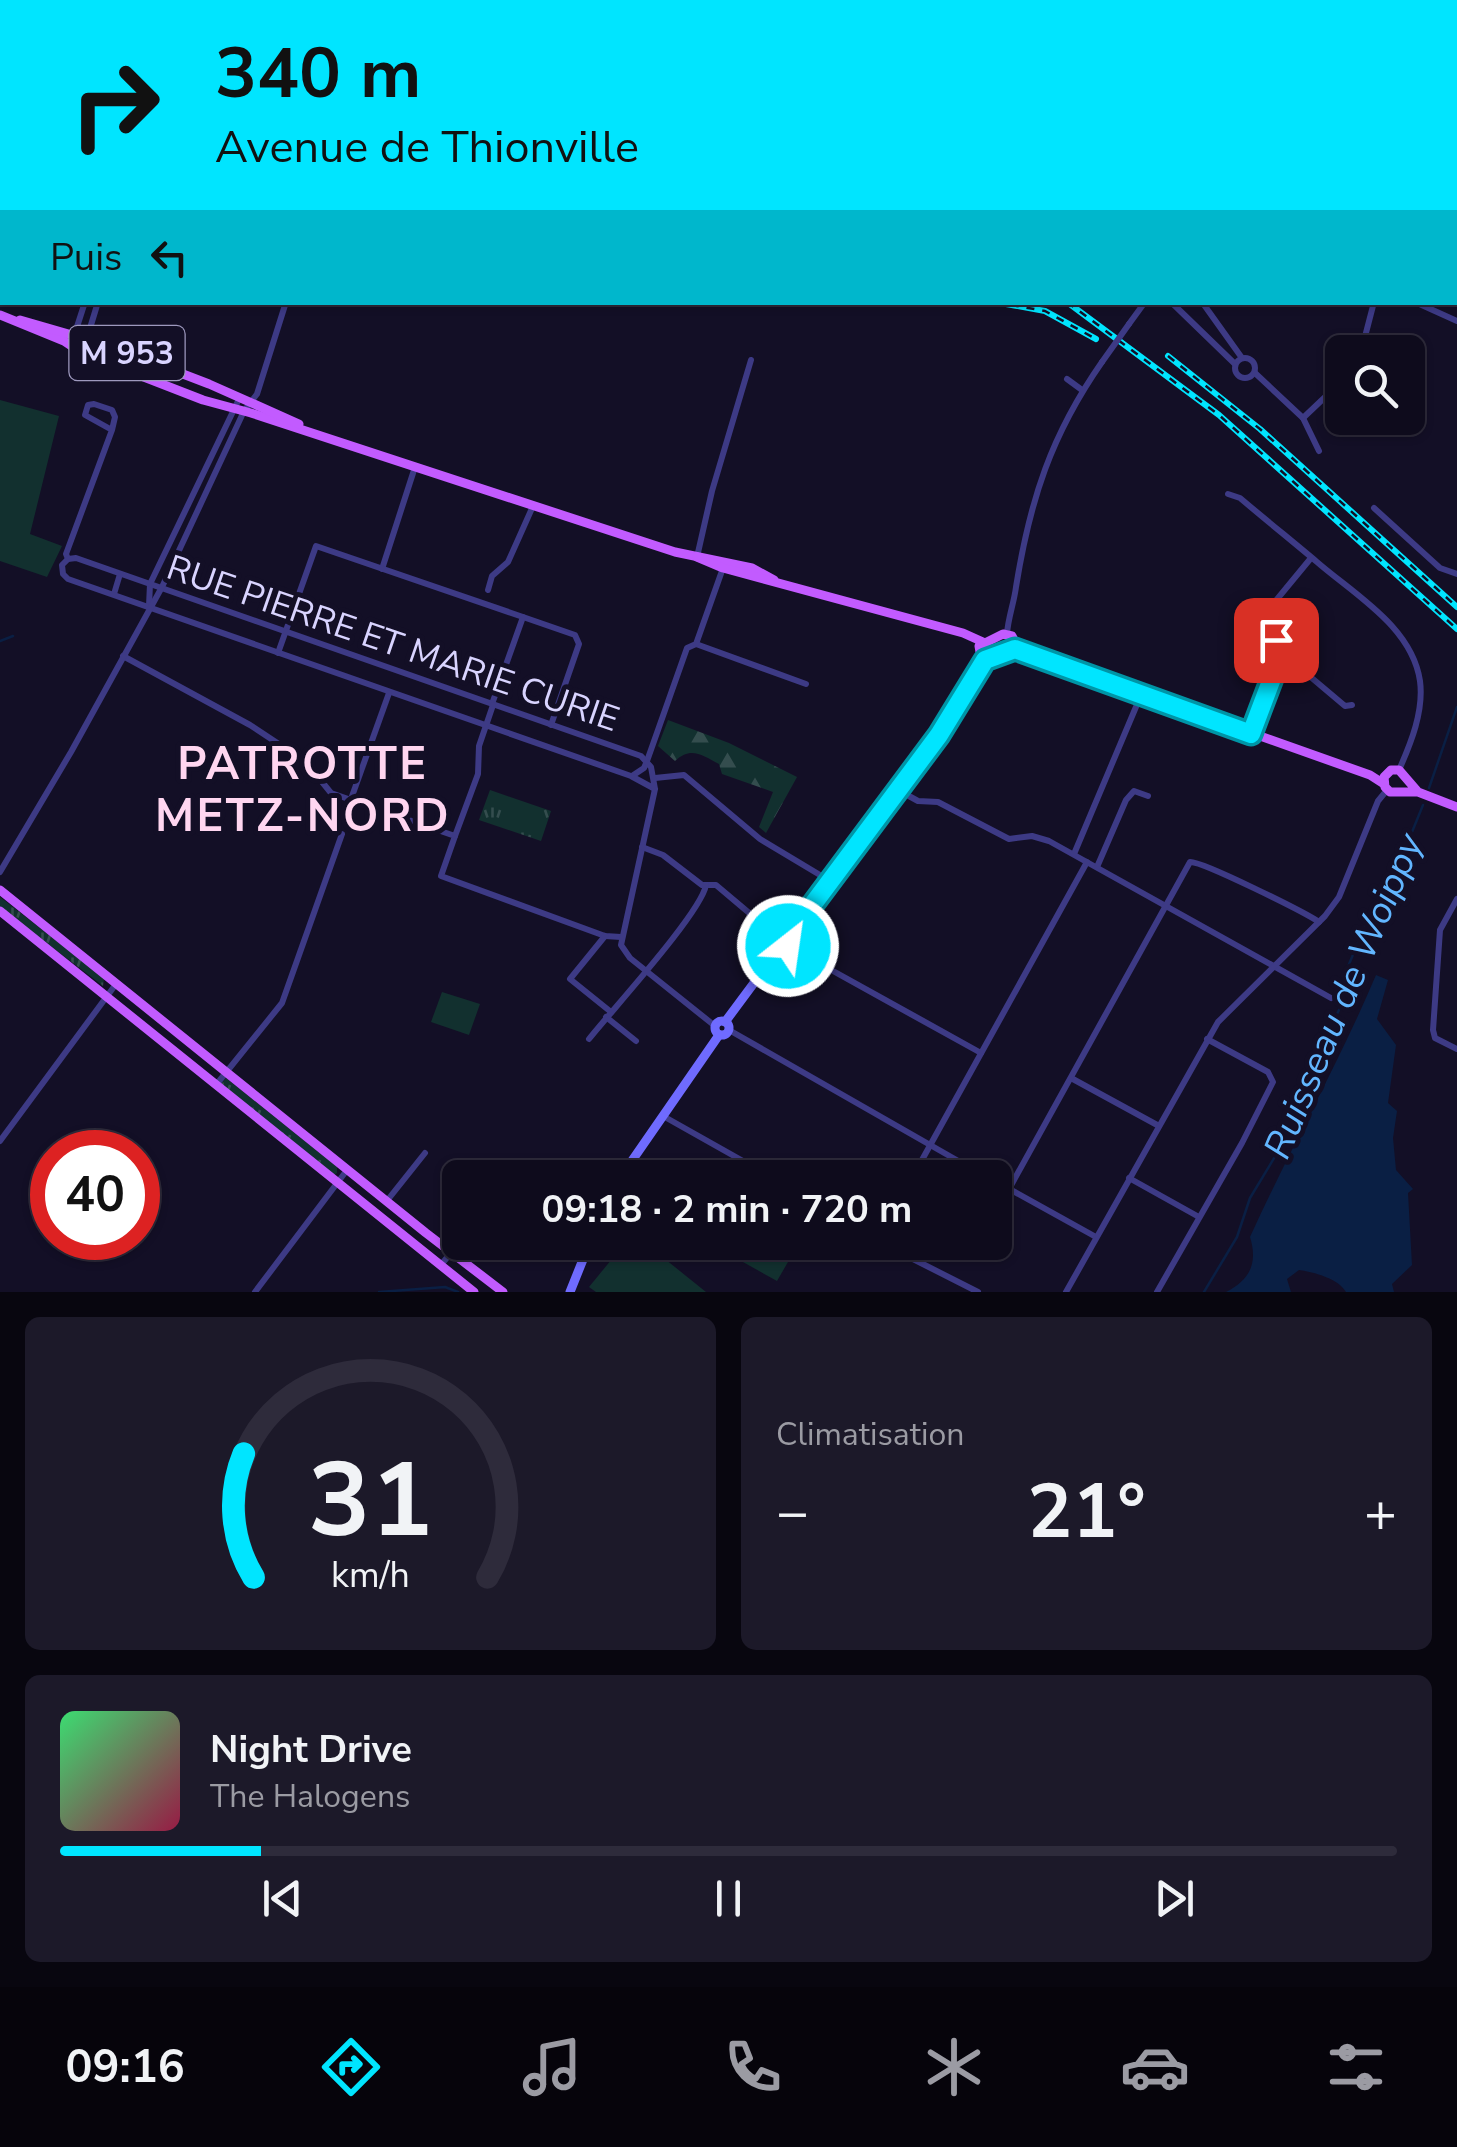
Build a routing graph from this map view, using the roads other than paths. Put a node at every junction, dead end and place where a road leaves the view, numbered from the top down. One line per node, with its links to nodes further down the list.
1 (84, 305): 13 (street)
2 (97, 305): 12 (street)
3 (285, 305): 21 (street)
4 (1143, 305): 19 (street, bridge)
5 (1174, 305): 16 (street)
6 (1204, 305): 16 (street)
7 (1373, 305): 11 (street)
8 (1421, 305): 10 (street)
9 (0, 315): 13 (main road, M 953)
10 (1457, 321)
11 (1364, 335)
12 (88, 338): 13 (main road, M 953); 14 (main road); 21 (main road, M 953)
13 (72, 340): 14 (main road, M 953)
14 (82, 353): 21 (main road, M 953)
15 (751, 360): 29 (street)
16 (1239, 361): 17 (street); 17 (street)
17 (1255, 373): 22 (street)
18 (1068, 380): 19 (street)
19 (1082, 390): 43 (street)
20 (1325, 397): 22 (street)
21 (239, 407): 25 (main road, M 953); 36 (street); 37 (street)
22 (1303, 418): 24 (street)
23 (112, 430): 23 (street); 31 (street)
24 (1320, 451)
25 (415, 466): 27 (main road, M 953); 33 (street)
26 (1228, 494): 30 (street)
27 (533, 506): 29 (main road, M 953); 38 (street)
28 (1374, 508): 35 (street)
29 (696, 557): 32 (main road, M 953)
30 (1311, 558): 47 (street); 60 (street)
31 (68, 559): 34 (street, RUE PIERRE ET MARIE CURIE); 39 (street, RUE PIERRE ET MARIE CURIE)
32 (724, 565): 44 (main road, M 953); 45 (street)
33 (382, 569): 41 (street); 42 (street)
34 (120, 574): 36 (street, RUE PIERRE ET MARIE CURIE); 39 (street, RUE PIERRE ET MARIE CURIE)
35 (1457, 574)
36 (150, 584): 37 (street, RUE PIERRE ET MARIE CURIE); 40 (street)
37 (162, 587): 40 (street); 42 (street, RUE PIERRE ET MARIE CURIE)
38 (488, 590)
39 (114, 594): 40 (street, RUE PIERRE ET MARIE CURIE)
40 (150, 607): 48 (street, RUE PIERRE ET MARIE CURIE); 49 (street)
41 (522, 617): 54 (street); 56 (street)
42 (286, 631): 48 (street); 54 (street, RUE PIERRE ET MARIE CURIE)
43 (1007, 634): 44 (main road); 46 (main road)
44 (983, 642): 50 (main road)
45 (696, 644): 51 (street); 59 (street)
46 (1015, 649): 50 (main road); 53 (main road)
47 (1282, 652): 55 (street); 58 (street)
48 (278, 653): 52 (street, RUE PIERRE ET MARIE CURIE)
49 (123, 656): 68 (street); 76 (street)
50 (985, 660): 66 (street)
51 (806, 684)
52 (389, 693): 57 (street, RUE PIERRE ET MARIE CURIE); 68 (street)
53 (1141, 695): 58 (main road); 73 (street)
54 (492, 705): 56 (street, RUE PIERRE ET MARIE CURIE); 57 (street)
55 (1352, 705)
56 (551, 724): 59 (street, RUE PIERRE ET MARIE CURIE)
57 (485, 726): 61 (street, RUE PIERRE ET MARIE CURIE); 71 (street)
58 (1251, 734): 63 (main road)
59 (647, 761): 61 (street, RUE PIERRE ET MARIE CURIE); 62 (street, RUE PIERRE ET MARIE CURIE)
60 (1399, 770): 63 (main road); 64 (main road)
61 (631, 776): 65 (street, RUE PIERRE ET MARIE CURIE)
62 (655, 778): 65 (street); 77 (street)
63 (1386, 782): 64 (main road); 83 (street)
64 (1404, 785): 69 (main road)
65 (655, 788): 72 (street)
66 (898, 790): 73 (street); 77 (street)
67 (1148, 796): 75 (street)
68 (351, 799): 71 (street)
69 (1457, 807)
70 (342, 834): 99 (street)
71 (455, 836): 84 (street)
72 (642, 848): 78 (street); 85 (street)
73 (1074, 854): 74 (street)
74 (1088, 862): 75 (street); 98 (street)
75 (1097, 867): 81 (street)
76 (0, 872)
77 (830, 881): 86 (street)
78 (706, 885): 86 (street); 88 (street)
79 (0, 890): 89 (main road)
80 (1457, 898): 97 (street)
81 (1167, 907): 83 (street); 87 (street); 100 (street)
82 (0, 912): 90 (main road)
83 (1318, 922): 87 (street)
84 (604, 936): 85 (street); 92 (street)
85 (621, 936): 88 (street)
86 (781, 941): 93 (street); 98 (street)
87 (1274, 966): 91 (street); 94 (street)
88 (645, 970): 92 (street); 93 (street)
89 (116, 984): 90 (street); 99 (main road)
90 (106, 997): 101 (main road); 104 (street)
91 (1332, 998)
92 (608, 1015): 95 (street); 96 (street)
93 (722, 1028): 102 (street); 105 (street)
94 (1207, 1038): 103 (street); 117 (street)
95 (589, 1039)
96 (636, 1041)
97 (1457, 1049)
98 (981, 1053): 105 (street)
99 (225, 1072): 101 (street); 111 (main road)
100 (1071, 1078): 103 (street); 114 (street)
101 (216, 1086): 113 (main road)
102 (663, 1116): 107 (street); 108 (street)
103 (1158, 1126): 112 (street)
104 (0, 1141)
105 (930, 1145): 109 (street); 110 (street)
106 (426, 1153): 116 (street)
107 (632, 1160)
108 (742, 1160)
109 (922, 1160)
110 (956, 1160)
111 (347, 1170): 113 (street); 116 (main road)
112 (1129, 1178): 117 (street); 118 (street)
113 (337, 1183): 124 (main road); 126 (street)
114 (1012, 1184)
115 (1012, 1191): 118 (street)
116 (386, 1202): 119 (main road)
117 (1199, 1217): 131 (street)
118 (1096, 1237): 130 (street)
119 (442, 1247)
120 (446, 1260): 124 (street)
121 (459, 1260): 128 (main road)
122 (583, 1260): 129 (street)
123 (915, 1260): 125 (street)
124 (440, 1266): 127 (main road)
125 (976, 1291)
126 (255, 1292)
127 (474, 1292)
128 (503, 1292)
129 (570, 1292)
130 (1066, 1292)
131 (1157, 1292)

